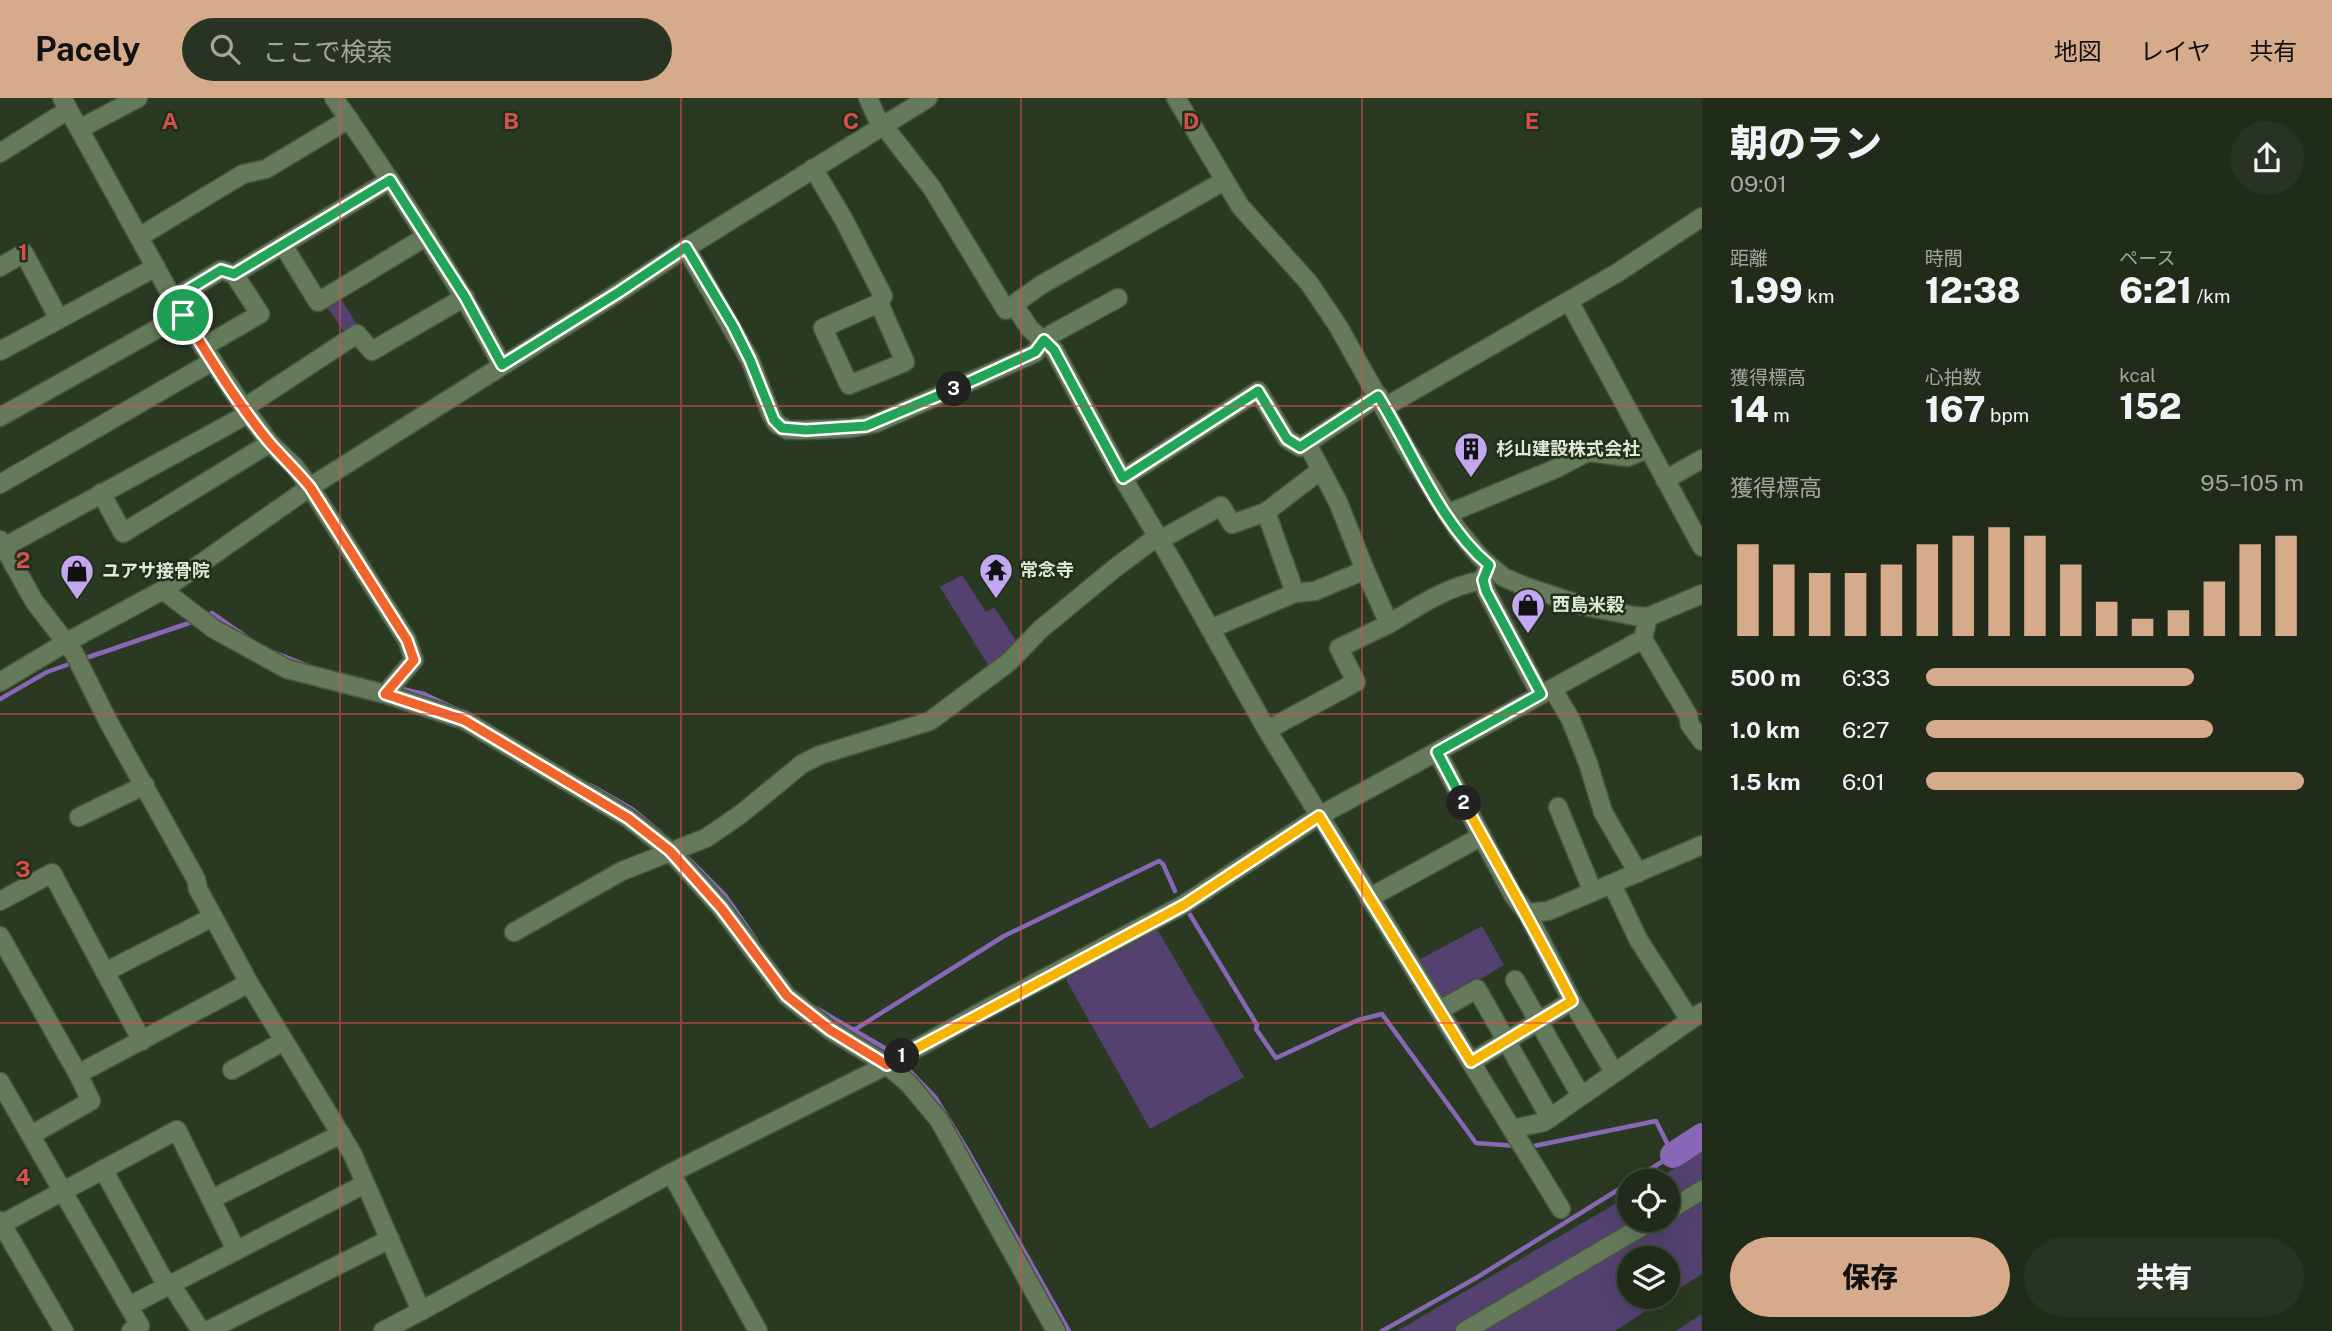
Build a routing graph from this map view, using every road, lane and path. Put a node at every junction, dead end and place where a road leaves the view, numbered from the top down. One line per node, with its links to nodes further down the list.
1 (138, 98): 9 (street)
2 (334, 98): 7 (street)
3 (868, 98): 8 (street)
4 (928, 98): 8 (street)
5 (1176, 98): 13 (street)
6 (65, 104): 9 (street); 10 (street)
7 (349, 119): 12 (street); 16 (street)
8 (884, 124): 11 (street); 27 (street)
9 (79, 129): 16 (street)
10 (0, 153)
11 (813, 168): 18 (street); 26 (street)
12 (390, 180): 15 (street); 17 (street)
13 (1224, 181): 27 (street); 34 (street)
14 (1702, 217): 25 (street)
15 (427, 236): 17 (street); 22 (street)
16 (139, 237): 20 (street)
17 (283, 245): 21 (street)
18 (686, 247): 30 (street); 33 (street)
19 (0, 267): 29 (street)
20 (156, 267): 23 (street); 29 (street)
21 (234, 274): 23 (street); 32 (street)
22 (465, 297): 33 (street); 35 (street)
23 (173, 299): 28 (street)
24 (1118, 299): 30 (street)
25 (1569, 301): 34 (street); 39 (street)
26 (879, 303): 26 (street)
27 (1014, 305): 30 (street)
28 (183, 315): 32 (street); 36 (street)
29 (60, 319): 31 (street)
30 (1044, 340): 42 (street)
31 (0, 351)
32 (208, 354): 35 (street); 44 (street)
33 (502, 365): 45 (street)
34 (1382, 401): 38 (street); 48 (street)
35 (246, 411): 37 (street); 46 (street)
36 (0, 417)
37 (270, 443): 45 (street); 46 (street)
38 (1307, 443): 41 (street); 42 (street)
39 (1647, 449): 43 (street); 48 (street)
40 (1702, 459): 43 (street)
41 (1321, 470): 47 (street); 52 (street)
42 (1123, 478): 49 (street)
43 (1665, 480): 51 (street)
44 (0, 484)
45 (310, 487): 54 (street); 64 (street)
46 (101, 493): 50 (street)
47 (1266, 512): 49 (street); 55 (street)
48 (1447, 513): 53 (street)
49 (1159, 538): 59 (street); 74 (street)
50 (2, 543): 61 (street)
51 (1702, 547)
52 (1365, 570): 55 (street); 58 (street)
53 (1486, 572): 57 (street); 58 (street); 63 (street)
54 (163, 590): 61 (street); 64 (street)
55 (1295, 593): 59 (street)
56 (1702, 594): 57 (street)
57 (1648, 617): 60 (street)
58 (1389, 624): 65 (street)
59 (1210, 629): 65 (street)
60 (1643, 639): 63 (street); 66 (street)
61 (65, 643): 62 (street); 68 (street)
62 (0, 682)
63 (1547, 692): 67 (street); 75 (street)
64 (385, 694): 74 (street)
65 (1266, 730): 70 (street)
66 (1702, 741)
67 (1437, 752): 70 (street); 72 (street)
68 (145, 785): 71 (street); 81 (street)
69 (1558, 807): 77 (street)
70 (1319, 816): 78 (street); 95 (street)
71 (79, 817)
72 (1482, 836): 78 (street); 80 (street)
73 (1702, 845): 75 (street)
74 (670, 851): 82 (street); 95 (street)
75 (1638, 873): 76 (street)
76 (1612, 884): 77 (street); 89 (street)
77 (1592, 892): 80 (street)
78 (1369, 898): 88 (street)
79 (0, 901): 84 (street)
80 (1527, 913): 87 (street)
81 (213, 917): 84 (street); 86 (street)
82 (514, 932)
83 (0, 936): 98 (street)
84 (105, 972): 91 (street)
85 (1515, 980): 90 (street)
86 (249, 983): 91 (street); 92 (street)
87 (1572, 1001): 90 (street); 97 (street)
88 (1440, 1010): 93 (street); 94 (street)
89 (1696, 1016): 97 (street)
90 (1539, 1021): 93 (street); 100 (street)
91 (142, 1041): 98 (street)
92 (284, 1041): 96 (street); 103 (street)
93 (1506, 1041): 94 (street); 101 (street)
94 (1471, 1062): 102 (street)
95 (887, 1065): 106 (street); 126 (street)
96 (232, 1070)
97 (1614, 1072): 100 (street)
98 (78, 1074): 104 (street)
99 (0, 1082): 104 (street)
100 (1581, 1096): 101 (street)
101 (1550, 1118): 102 (street)
102 (1512, 1129): 112 (street)
103 (341, 1134): 107 (street); 110 (street)
104 (31, 1135): 108 (street)
105 (103, 1169): 108 (street); 110 (street); 117 (street)
106 (670, 1173): 119 (street); 125 (street)
107 (365, 1184): 115 (street); 116 (street)
108 (61, 1190): 113 (street); 118 (street)
109 (1702, 1190): 111 (street)
110 (212, 1199): 116 (street)
111 (1680, 1204)
112 (1560, 1209)
113 (1, 1223): 120 (street)
114 (1633, 1232): 127 (street)
115 (390, 1240): 119 (street); 123 (street)
116 (236, 1250): 117 (street)
117 (169, 1284): 118 (street); 122 (street)
118 (129, 1306): 121 (street)
119 (421, 1311): 124 (street)
120 (64, 1331)
121 (131, 1331)
122 (201, 1331)
123 (207, 1331)
124 (383, 1331)
125 (758, 1331)
126 (1056, 1331)
127 (1465, 1331)

